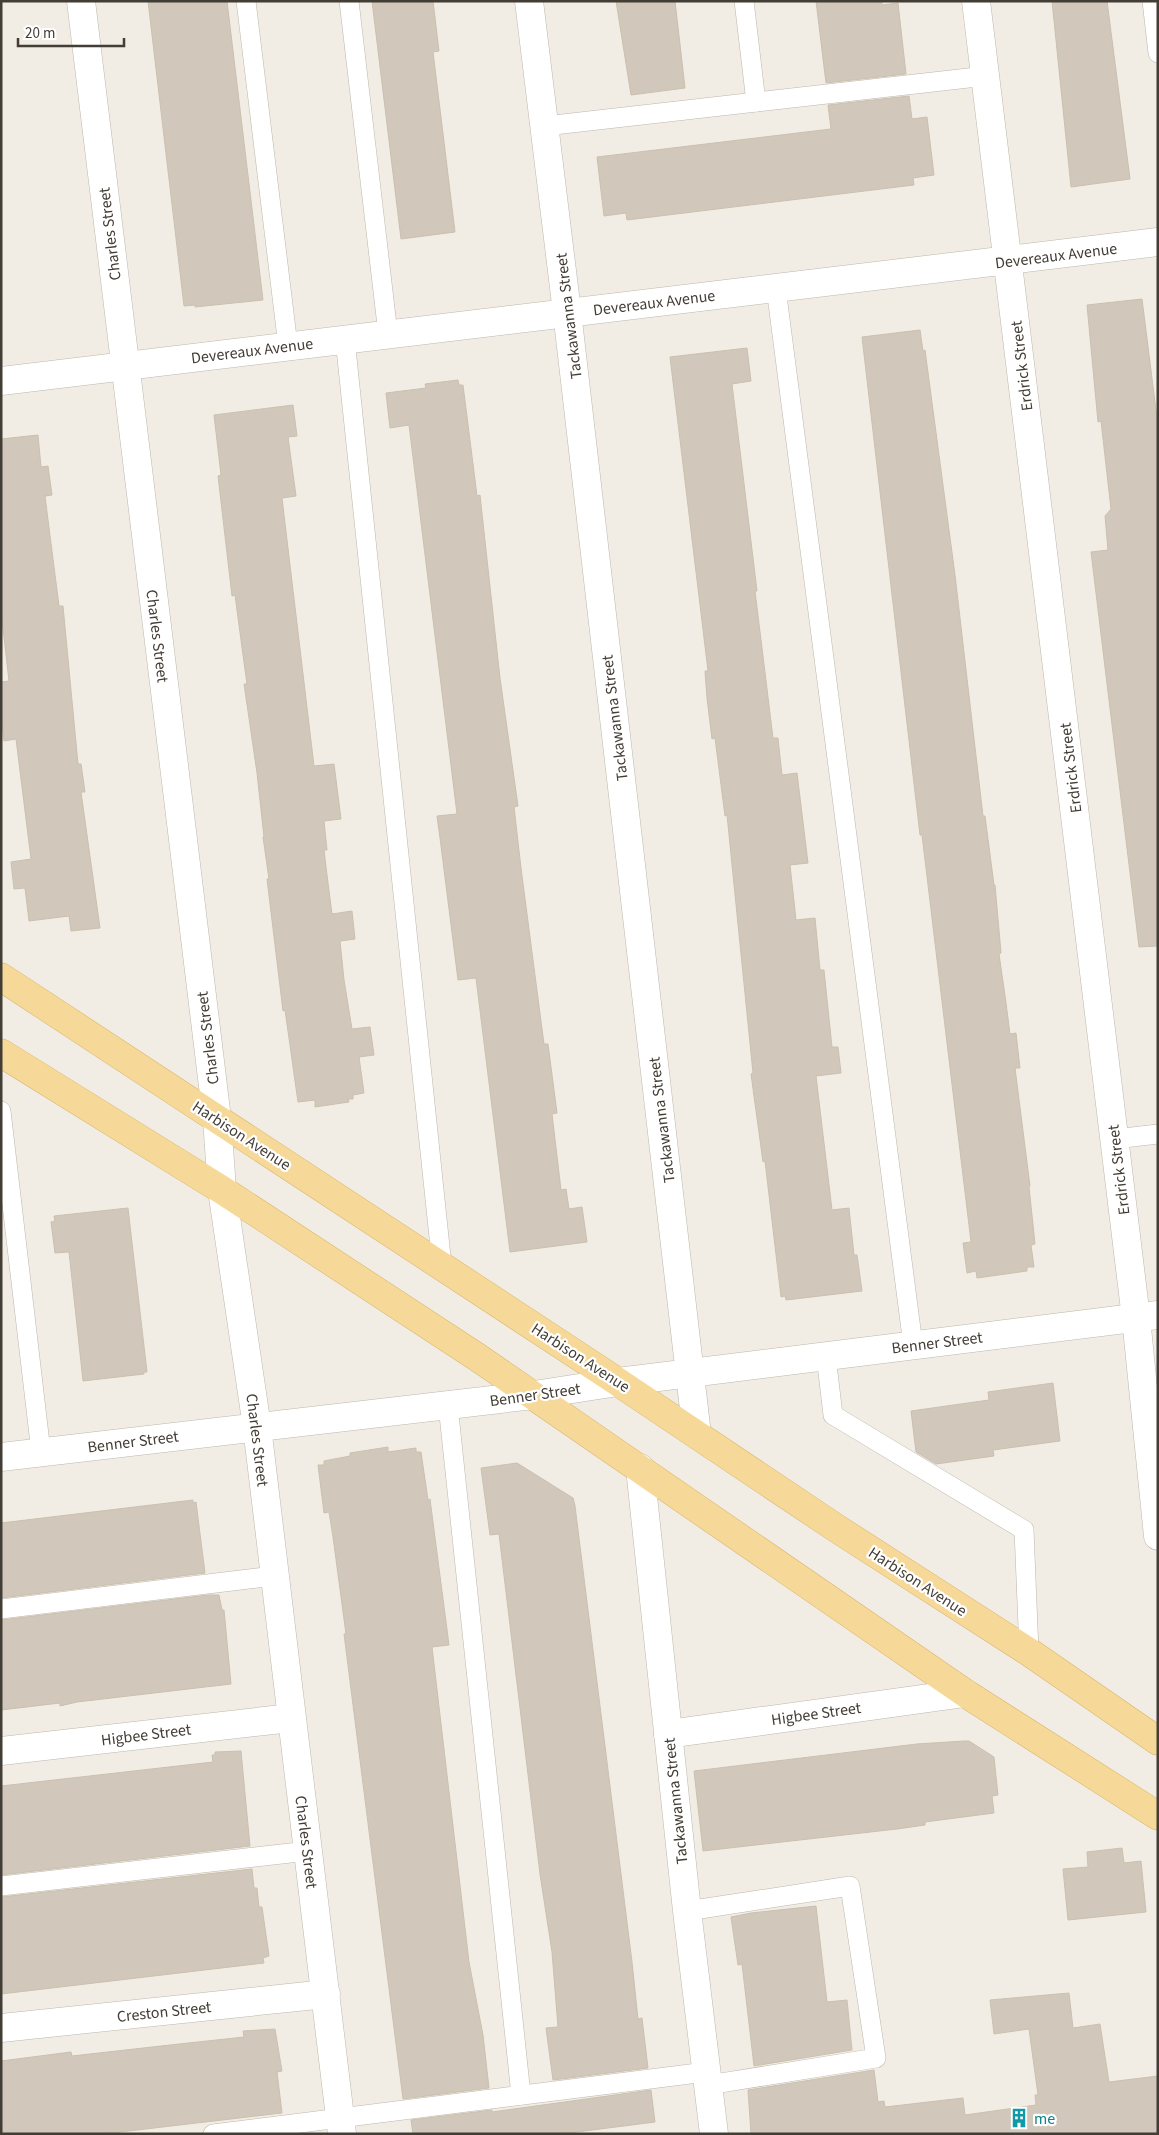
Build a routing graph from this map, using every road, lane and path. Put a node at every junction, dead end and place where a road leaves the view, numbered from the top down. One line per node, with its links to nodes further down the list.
1 (81, 1): 19 (street, Charles Street)
2 (246, 1): 18 (lane)
3 (349, 1): 16 (lane)
4 (529, 1): 11 (street, Tackawanna Street)
5 (744, 1): 10 (lane)
6 (976, 1): 9 (street, Erdrick Street)
7 (1152, 1): 8 (lane)
8 (1158, 53)
9 (986, 76): 10 (lane); 13 (street, Erdrick Street)
10 (756, 102): 11 (lane)
11 (545, 126): 15 (street, Tackawanna Street)
12 (1158, 242): 13 (street, Devereaux Avenue)
13 (1008, 260): 14 (street, Devereaux Avenue); 26 (street, Erdrick Street)
14 (776, 288): 15 (street, Devereaux Avenue); 30 (lane)
15 (567, 312): 16 (street, Devereaux Avenue); 32 (street, Tackawanna Street)
16 (388, 334): 17 (street, Devereaux Avenue)
17 (345, 339): 18 (street, Devereaux Avenue); 28 (lane)
18 (288, 346): 19 (street, Devereaux Avenue)
19 (124, 365): 20 (street, Devereaux Avenue); 24 (street, Charles Street)
20 (1, 381)
21 (1, 977): 24 (main road, Harbison Avenue)
22 (1, 1053): 27 (main road)
23 (1, 1111): 38 (lane)
24 (217, 1118): 27 (street, Charles Street); 28 (main road, Harbison Avenue)
25 (1158, 1134): 26 (lane)
26 (1115, 1139): 29 (street, Erdrick Street)
27 (222, 1190): 34 (main road); 36 (street, Charles Street)
28 (442, 1266): 33 (main road, Harbison Avenue)
29 (1147, 1316): 30 (street, Benner Street); 41 (street, Erdrick Street)
30 (913, 1345): 31 (street, Benner Street)
31 (826, 1356): 32 (street, Benner Street); 44 (lane)
32 (690, 1373): 33 (street, Benner Street); 37 (street, Tackawanna Street)
33 (618, 1382): 34 (street, Benner Street); 37 (main road, Harbison Avenue)
34 (534, 1395): 35 (street, Benner Street); 40 (main road)
35 (448, 1405): 36 (street, Benner Street); 57 (lane)
36 (257, 1427): 38 (street, Benner Street); 42 (street, Charles Street)
37 (697, 1435): 44 (main road, Harbison Avenue)
38 (41, 1452): 39 (street, Benner Street)
39 (1, 1457)
40 (640, 1468): 45 (main road); 47 (street, Tackawanna Street)
41 (1158, 1536)
42 (274, 1576): 43 (lane); 46 (street, Charles Street)
43 (1, 1609)
44 (1029, 1652): 48 (main road, Harbison Avenue)
45 (965, 1693): 47 (street, Higbee Street); 50 (main road)
46 (291, 1718): 49 (street, Higbee Street); 51 (street, Charles Street)
47 (668, 1734): 53 (street, Tackawanna Street)
48 (1158, 1741)
49 (1, 1752)
50 (1158, 1816)
51 (308, 1850): 52 (lane); 54 (street, Charles Street)
52 (1, 1886)
53 (687, 1911): 56 (street, Tackawanna Street); 56 (lane)
54 (326, 1994): 55 (street, Creston Street); 58 (street, Charles Street)
55 (1, 2028)
56 (707, 2078): 57 (lane); 60 (street, Tackawanna Street)
57 (521, 2095): 58 (lane)
58 (341, 2126): 59 (lane)
59 (214, 2134)
60 (714, 2134)

